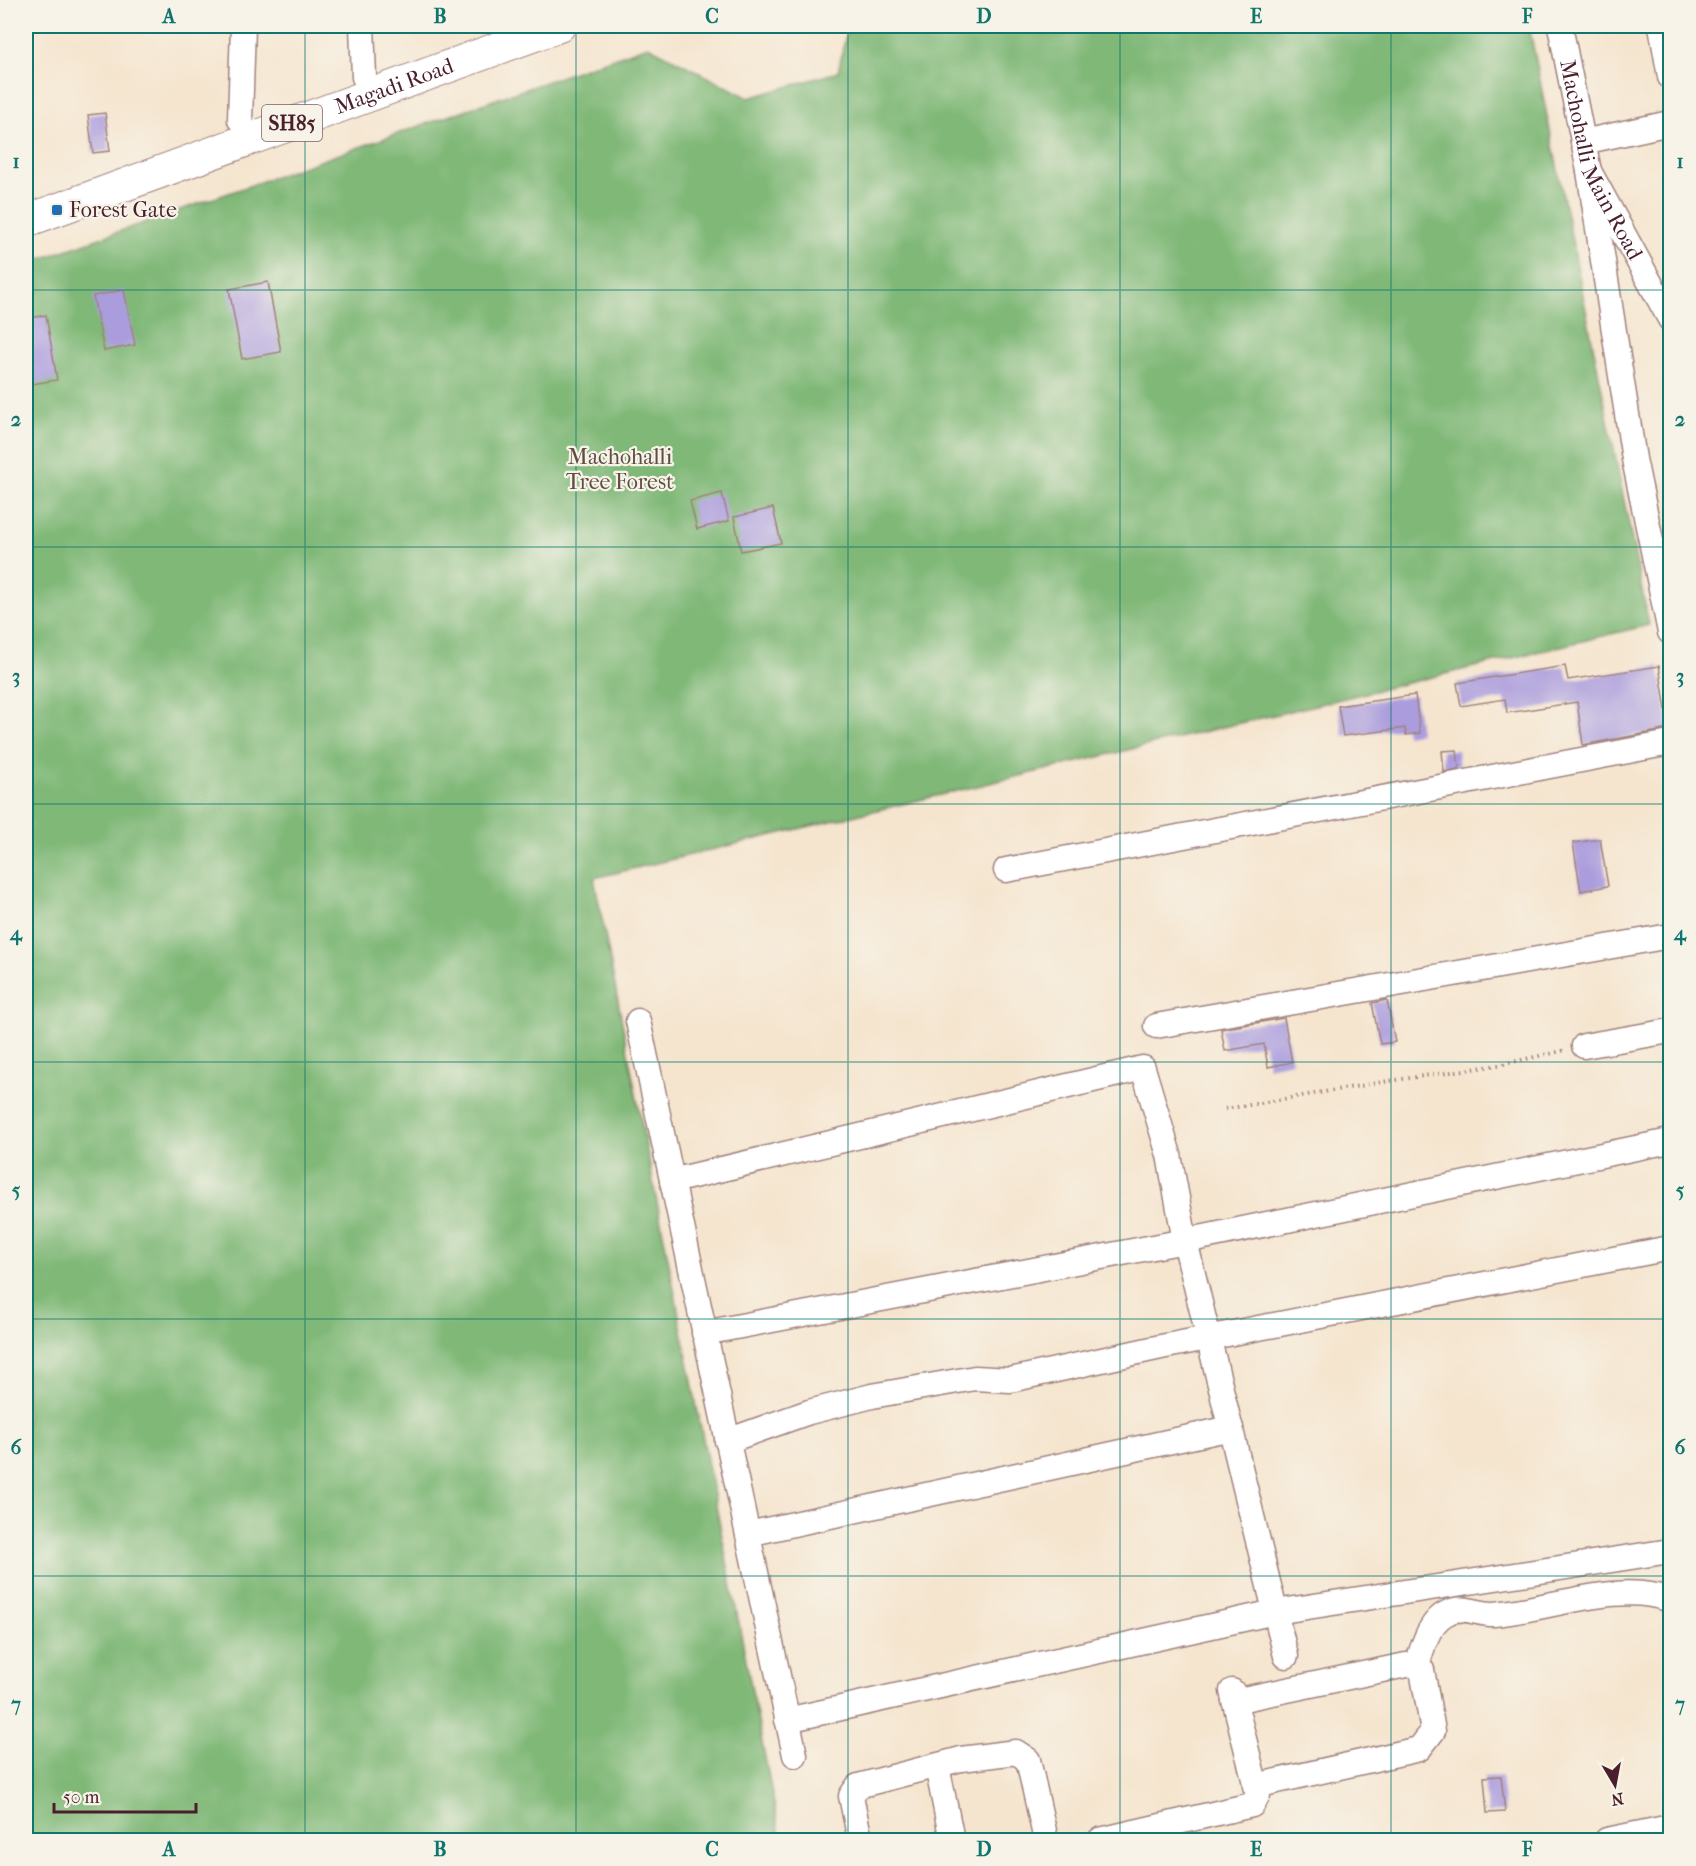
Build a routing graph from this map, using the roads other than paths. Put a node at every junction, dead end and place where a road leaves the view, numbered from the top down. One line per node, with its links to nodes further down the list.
1 (243, 26): 9 (street)
2 (362, 26): 8 (street)
3 (501, 26): 8 (main road, Magadi Road / SH85)
4 (559, 26): 14 (main road, Magadi Road / SH85)
5 (1560, 26): 11 (street, Machohalli Main Road)
6 (1661, 26): 7 (street)
7 (1671, 76)
8 (364, 77): 9 (main road, Magadi Road / SH85)
9 (240, 120): 13 (main road, Magadi Road / SH85)
10 (1671, 123): 11 (street)
11 (1583, 142): 12 (street, Machohalli Main Road)
12 (1589, 171): 15 (street, Machohalli Main Road); 16 (street)
13 (26, 199)
14 (26, 220)
15 (1671, 319)
16 (1671, 632)
17 (1671, 743): 18 (street)
18 (1006, 870)
19 (1671, 936): 21 (street)
20 (638, 1021): 25 (street)
21 (1156, 1026)
22 (1671, 1031): 23 (street)
23 (1584, 1046)
24 (1671, 1141): 26 (street)
25 (672, 1181): 26 (street); 28 (street)
26 (1185, 1240): 28 (street); 29 (street)
27 (1671, 1248): 29 (street)
28 (704, 1333): 31 (street)
29 (1209, 1338): 30 (street); 31 (street)
30 (1231, 1428): 32 (street); 35 (street)
31 (727, 1441): 32 (street)
32 (747, 1534): 38 (street)
33 (1671, 1551): 35 (street)
34 (1671, 1600): 37 (street)
35 (1275, 1612): 36 (street); 38 (street)
36 (1286, 1656)
37 (1417, 1665): 41 (street); 41 (street)
38 (787, 1720): 39 (street)
39 (795, 1755)
40 (937, 1766): 44 (street); 45 (street); 46 (street)
41 (1255, 1786): 47 (street)
42 (1671, 1827): 43 (street)
43 (1645, 1837): 48 (street)
44 (860, 1840)
45 (952, 1840)
46 (1046, 1840)
47 (1100, 1840)
48 (1607, 1840)

